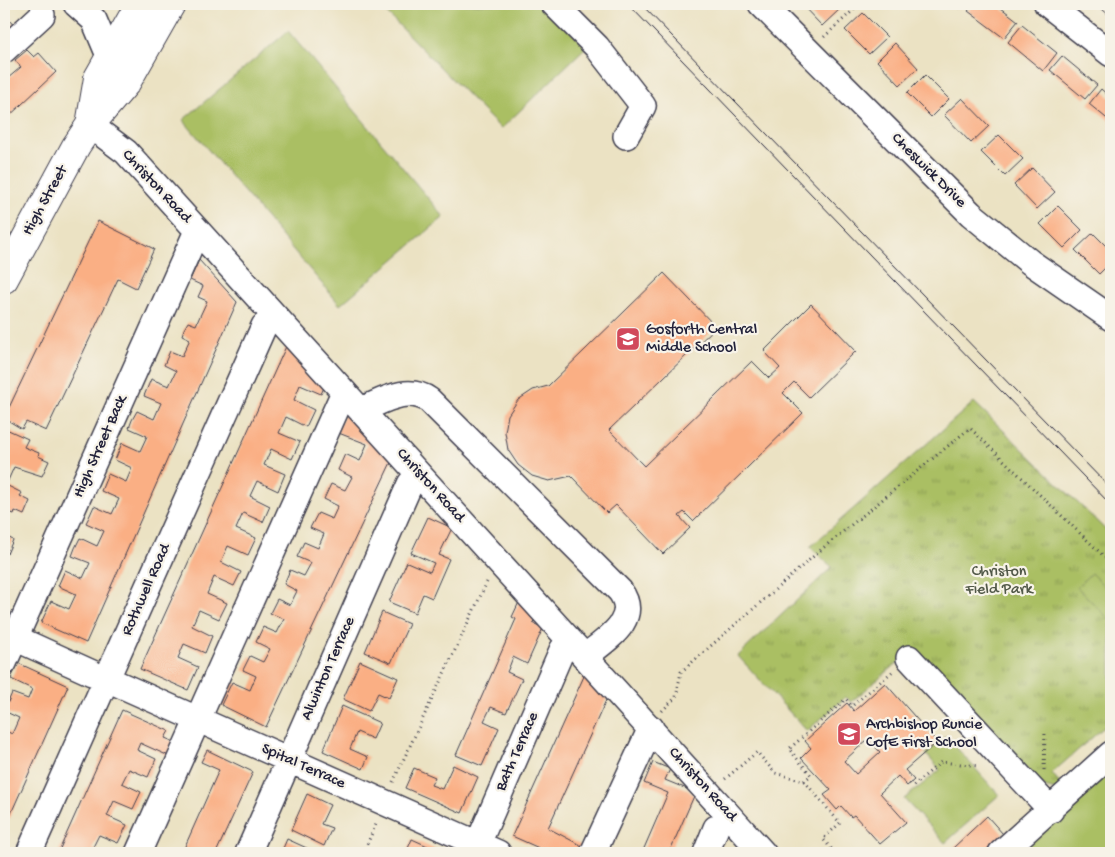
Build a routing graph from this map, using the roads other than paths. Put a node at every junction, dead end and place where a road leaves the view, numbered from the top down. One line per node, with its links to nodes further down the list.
1 (76, 4): 10 (street)
2 (140, 4): 10 (main road, High Street)
3 (171, 4): 11 (main road, High Street)
4 (554, 4): 12 (street)
5 (761, 4): 15 (street, Cheswick Drive)
6 (1047, 4): 9 (street)
7 (42, 15): 8 (street)
8 (4, 50)
9 (1111, 54)
10 (110, 58): 11 (main road, High Street)
11 (90, 125): 13 (street, Christon Road); 14 (main road, High Street)
12 (626, 136)
13 (197, 231): 17 (street, Christon Road); 20 (street, High Street Back)
14 (5, 274)
15 (1111, 318)
16 (264, 326): 24 (street, Rothwell Road)
17 (344, 392): 18 (street, Christon Road); 25 (street)
18 (361, 410): 21 (street, Christon Road); 21 (street)
19 (410, 484): 28 (street, Alwinton Terrace)
20 (9, 635): 23 (street, High Street Back); 24 (street, Spital Terrace)
21 (574, 653): 26 (street, Christon Road); 31 (street, Bath Terrace)
22 (909, 658): 29 (street)
23 (4, 663)
24 (100, 676): 25 (street, Spital Terrace); 32 (street, Rothwell Road)
25 (198, 720): 28 (street, Spital Terrace); 33 (street)
26 (654, 722): 35 (street); 37 (street, Christon Road)
27 (1111, 754): 29 (street)
28 (289, 761): 31 (street, Spital Terrace); 34 (street, Alwinton Terrace)
29 (1051, 810): 38 (street)
30 (716, 828): 36 (street)
31 (483, 850)
32 (29, 853)
33 (138, 853)
34 (248, 853)
35 (593, 853)
36 (706, 853)
37 (763, 853)
38 (1001, 853)

